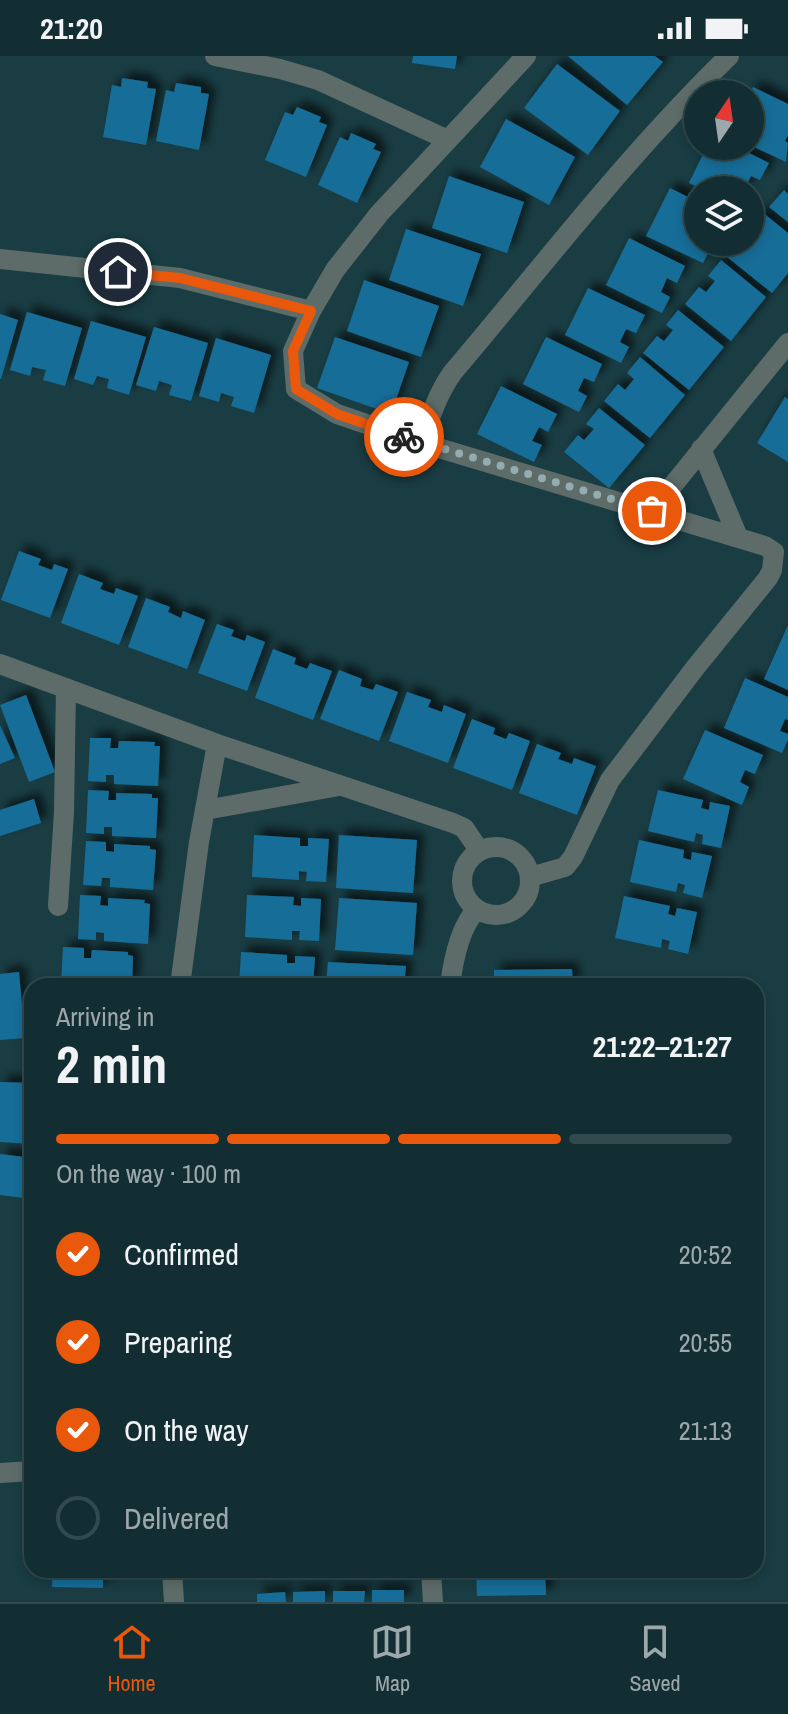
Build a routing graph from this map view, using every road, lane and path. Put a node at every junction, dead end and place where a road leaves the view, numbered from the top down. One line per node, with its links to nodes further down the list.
1 (215, 56): 4 (street)
2 (526, 56): 4 (street)
3 (729, 56): 8 (street)
4 (448, 140): 6 (street)
5 (0, 259): 6 (street)
6 (311, 311): 8 (street)
7 (788, 343): 9 (street)
8 (422, 443): 10 (street)
9 (701, 449): 10 (street); 11 (street)
10 (652, 511): 11 (street)
11 (738, 537): 18 (street)
12 (0, 664): 13 (street)
13 (66, 688): 14 (street); 19 (street)
14 (217, 744): 15 (street); 16 (street)
15 (341, 785): 16 (street); 17 (street)
16 (205, 810): 21 (street)
17 (479, 850): 18 (street); 20 (street)
18 (530, 877): 20 (street)
19 (58, 906)
20 (476, 910): 22 (street)
21 (181, 978)
22 (451, 978)
23 (24, 1472): 24 (street)
24 (0, 1473)
25 (172, 1578): 27 (street)
26 (432, 1578): 28 (street)
27 (174, 1602)
28 (433, 1602)

